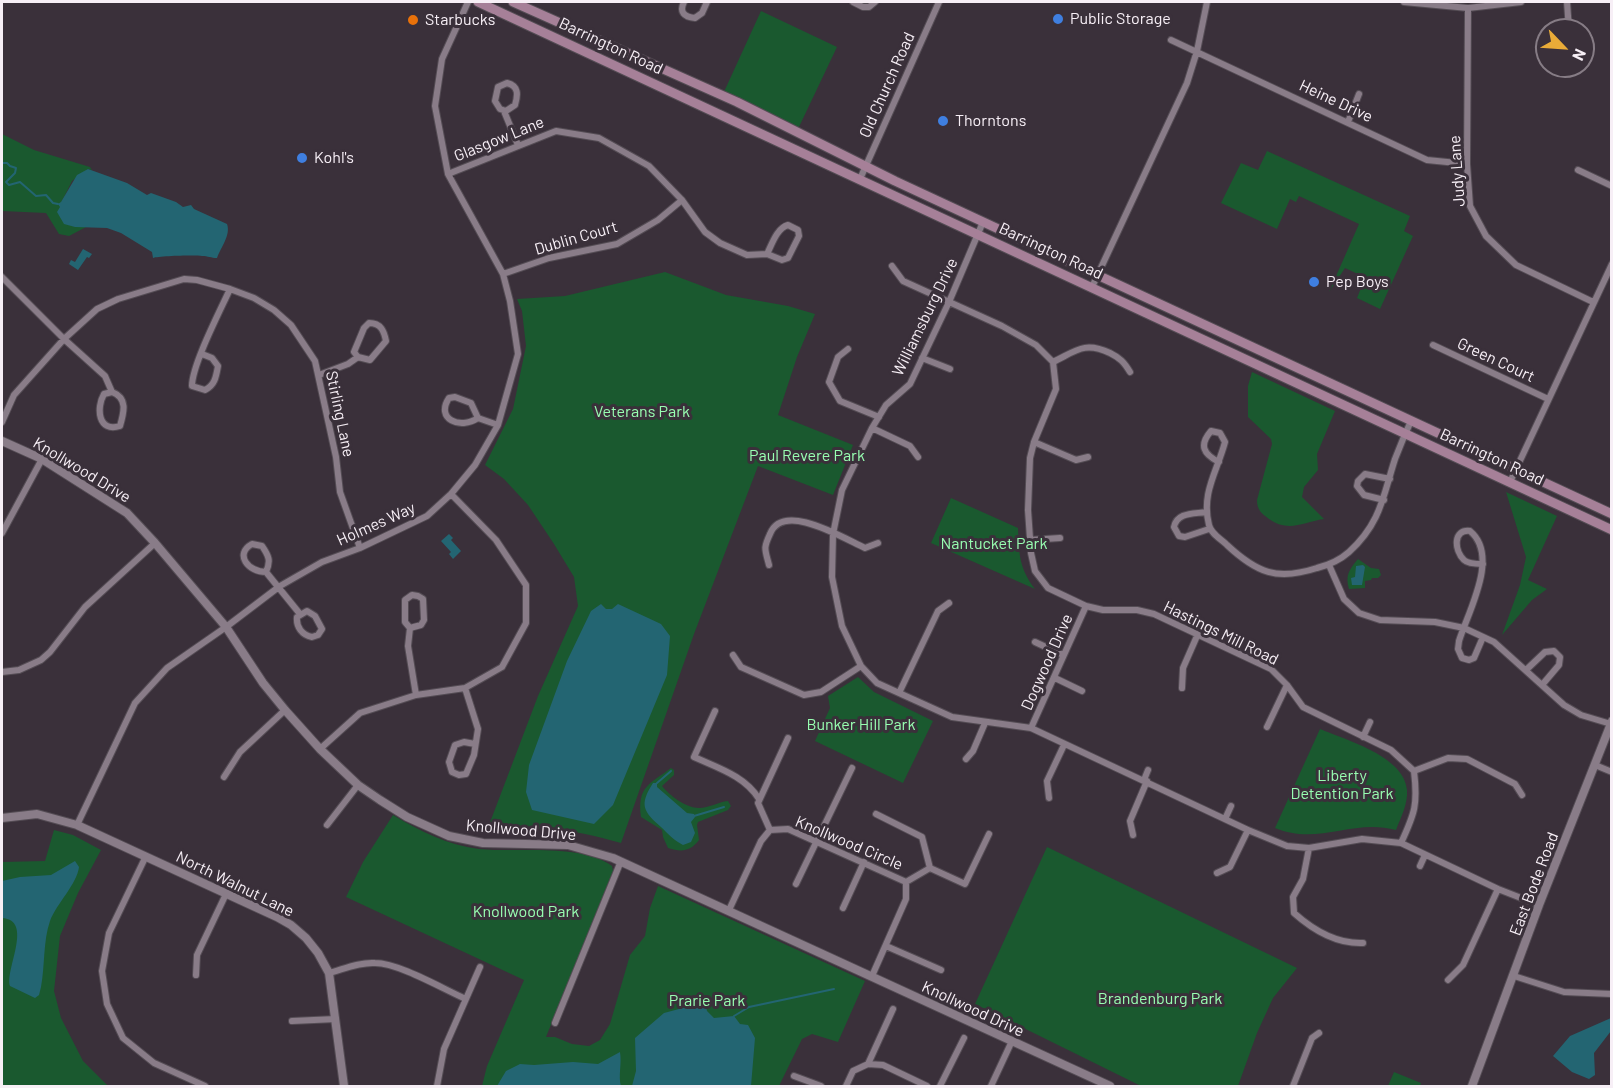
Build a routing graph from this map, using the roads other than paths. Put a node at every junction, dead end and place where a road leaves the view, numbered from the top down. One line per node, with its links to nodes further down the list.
1 (468, 2): 24 (street, Holmes Way)
2 (478, 2): 25 (main road, Barrington Road)
3 (513, 2): 22 (main road, Barrington Road)
4 (684, 2): 5 (street)
5 (707, 2)
6 (853, 2): 7 (street)
7 (875, 2)
8 (939, 2): 22 (street, Old Church Road)
9 (1207, 2): 16 (street)
10 (1404, 2): 13 (street)
11 (1521, 2): 13 (street)
12 (1568, 2): 14 (street)
13 (1468, 8): 21 (street, Judy Lane)
14 (1569, 18)
15 (1171, 40): 16 (street, Heine Drive)
16 (1197, 51): 19 (street, Heine Drive); 34 (street)
17 (1359, 94): 19 (street)
18 (504, 111): 18 (street); 20 (street)
19 (1348, 122): 21 (street, Heine Drive)
20 (518, 146): 24 (street, Glasgow Lane); 27 (street, Glasgow Lane)
21 (1467, 164): 39 (street, Judy Lane)
22 (866, 166): 25 (street, Old Church Road); 28 (main road, Barrington Road)
23 (1578, 170): 26 (street)
24 (448, 174): 33 (street, Holmes Way)
25 (860, 179): 29 (main road, Barrington Road)
26 (1611, 186)
27 (682, 200): 30 (street, Glasgow Lane); 33 (street, Dublin Court)
28 (983, 222): 29 (street, Williamsburg Drive); 34 (main road, Barrington Road)
29 (979, 234): 36 (main road, Barrington Road); 38 (street, Williamsburg Drive)
30 (767, 254): 30 (street, Glasgow Lane)
31 (1611, 264): 39 (street)
32 (892, 267): 38 (street)
33 (503, 274): 56 (street, Holmes Way)
34 (1098, 274): 36 (street); 54 (main road, Barrington Road)
35 (2, 277): 40 (street)
36 (1092, 287): 58 (main road, Barrington Road)
37 (230, 289): 40 (street, Stirling Lane); 43 (street); 49 (street, Stirling Lane)
38 (949, 302): 45 (street, Williamsburg Drive); 46 (street)
39 (1593, 302): 51 (street)
40 (64, 339): 50 (street); 55 (street, Stirling Lane)
41 (1433, 345): 51 (street, Green Court)
42 (848, 348): 52 (street)
43 (202, 354): 43 (street)
44 (358, 357): 44 (street); 49 (street)
45 (922, 358): 47 (street); 52 (street, Williamsburg Drive)
46 (1053, 362): 48 (street); 60 (street, Hastings Mill Road)
47 (950, 369)
48 (1130, 372)
49 (319, 375): 80 (street, Stirling Lane)
50 (112, 392): 50 (street)
51 (1548, 399): 65 (street)
52 (879, 417): 57 (street, Williamsburg Drive)
53 (478, 418): 53 (street); 56 (street)
54 (1411, 421): 58 (street); 65 (main road, Barrington Road)
55 (2, 422)
56 (498, 425): 68 (street, Holmes Way)
57 (872, 428): 61 (street); 75 (street, Williamsburg Drive)
58 (1406, 433): 66 (street); 67 (main road, Barrington Road)
59 (2, 441): 63 (street, Knollwood Drive)
60 (1034, 442): 62 (street); 77 (street, Hastings Mill Road)
61 (918, 457)
62 (1088, 457)
63 (42, 459): 74 (street); 78 (street, Knollwood Drive)
64 (1219, 462): 64 (street); 70 (street)
65 (1516, 469): 67 (street); 71 (main road, Barrington Road)
66 (1390, 479): 69 (street); 69 (street)
67 (1510, 482): 73 (main road, Barrington Road)
68 (451, 494): 80 (street, Holmes Way); 103 (street)
69 (1384, 500): 83 (street)
70 (1206, 512): 72 (street); 72 (street)
71 (1611, 514)
72 (1209, 529): 83 (street)
73 (1611, 530)
74 (2, 533)
75 (833, 534): 79 (street); 82 (street); 97 (street, Williamsburg Drive)
76 (1060, 538): 77 (street)
77 (1030, 540): 87 (street, Hastings Mill Road)
78 (155, 543): 89 (street, Knollwood Drive); 99 (street)
79 (878, 543)
80 (360, 548): 85 (street, Holmes Way)
81 (1483, 564): 81 (street); 91 (street)
82 (769, 565)
83 (1329, 565): 91 (street)
84 (266, 572): 84 (street); 85 (street)
85 (280, 586): 88 (street); 89 (street, Holmes Way)
86 (949, 603): 106 (street)
87 (1086, 606): 92 (street, Hastings Mill Road); 96 (street, Dogwood Drive)
88 (300, 614): 88 (street)
89 (226, 627): 108 (street, Knollwood Drive); 138 (street, Holmes Way)
90 (410, 628): 90 (street); 107 (street)
91 (1464, 628): 93 (street); 93 (street)
92 (1197, 636): 102 (street, Hastings Mill Road); 104 (street)
93 (1483, 637): 98 (street)
94 (1035, 642): 96 (street)
95 (733, 655): 97 (street)
96 (1063, 655): 100 (street, Dogwood Drive)
97 (861, 666): 106 (street, Williamsburg Drive)
98 (1526, 670): 101 (street); 101 (street)
99 (2, 672)
100 (1055, 678): 105 (street); 116 (street, Dogwood Drive)
101 (1542, 685): 113 (street)
102 (1287, 686): 115 (street); 117 (street, Hastings Mill Road)
103 (465, 688): 107 (street); 119 (street)
104 (1182, 688)
105 (1082, 691)
106 (899, 693): 111 (street, Williamsburg Drive)
107 (416, 695): 121 (street)
108 (285, 710): 121 (street, Knollwood Drive); 128 (street)
109 (715, 711): 133 (street)
110 (979, 713): 111 (street)
111 (977, 722): 114 (street, Williamsburg Drive)
112 (1370, 722): 117 (street)
113 (1611, 722): 123 (street, East Bode Road)
114 (985, 723): 116 (street, Williamsburg Drive); 122 (street)
115 (1267, 727)
116 (1031, 729): 120 (street, Williamsburg Drive)
117 (1363, 736): 126 (street, Hastings Mill Road)
118 (788, 738): 133 (street)
119 (475, 744): 119 (street)
120 (1064, 745): 129 (street, Williamsburg Drive); 132 (street)
121 (320, 749): 130 (street, Knollwood Drive)
122 (966, 759)
123 (1595, 765): 127 (street); 158 (street, East Bode Road)
124 (852, 768): 144 (street)
125 (1148, 770): 129 (street)
126 (1414, 771): 131 (street); 145 (street)
127 (1611, 772)
128 (224, 777)
129 (1146, 781): 137 (street, Williamsburg Drive); 143 (street)
130 (358, 784): 139 (street); 149 (street, Knollwood Drive)
131 (1522, 795)
132 (1049, 798)
133 (759, 799): 140 (street)
134 (1231, 806): 137 (street)
135 (876, 814): 152 (street)
136 (2, 818): 138 (street, North Walnut Lane)
137 (1225, 819): 141 (street, Williamsburg Drive)
138 (77, 825): 148 (street, North Walnut Lane)
139 (327, 825)
140 (770, 830): 144 (street, Knollwood Circle); 160 (street, Knollwood Circle)
141 (1248, 830): 146 (street, Williamsburg Drive); 153 (street)
142 (989, 834): 152 (street)
143 (1132, 835)
144 (816, 841): 150 (street, Knollwood Circle); 155 (street)
145 (1401, 843): 146 (street, Williamsburg Drive); 147 (street, Williamsburg Drive)
146 (1309, 848): 161 (street)
147 (1425, 855): 151 (street); 156 (street, Williamsburg Drive)
148 (146, 856): 157 (street, North Walnut Lane); 181 (street)
149 (621, 861): 160 (street, Knollwood Drive); 175 (street)
150 (864, 862): 154 (street, Knollwood Circle); 159 (street)
151 (1420, 866)
152 (930, 868): 154 (street)
153 (1217, 873)
154 (906, 882): 162 (street, Knollwood Circle)
155 (796, 884)
156 (1498, 889): 158 (street, Williamsburg Drive); 169 (street)
157 (226, 894): 165 (street, North Walnut Lane); 166 (street)
158 (1539, 905): 168 (street, East Bode Road)
159 (843, 908)
160 (729, 910): 167 (street, Knollwood Drive)
161 (1363, 944)
162 (886, 946): 164 (street); 167 (street, Knollwood Circle)
163 (480, 967): 171 (street)
164 (941, 970)
165 (329, 973): 171 (street); 173 (street, North Walnut Lane)
166 (196, 975)
167 (872, 976): 178 (street, Knollwood Drive)
168 (1514, 976): 170 (street); 191 (street, East Bode Road)
169 (1448, 980)
170 (1611, 994)
171 (466, 999): 183 (street)
172 (893, 1009): 179 (street)
173 (336, 1019): 174 (street); 182 (street, North Walnut Lane)
174 (292, 1022)
175 (555, 1023)
176 (1319, 1033): 190 (street)
177 (964, 1038): 187 (street)
178 (1012, 1041): 188 (street); 189 (street, Knollwood Drive)
179 (868, 1064): 185 (street); 186 (street)
180 (794, 1076): 184 (street)
181 (205, 1086)
182 (344, 1086)
183 (437, 1086)
184 (821, 1086)
185 (846, 1086)
186 (927, 1086)
187 (940, 1086)
188 (991, 1086)
189 (1110, 1086)
190 (1293, 1086)
191 (1472, 1086)

